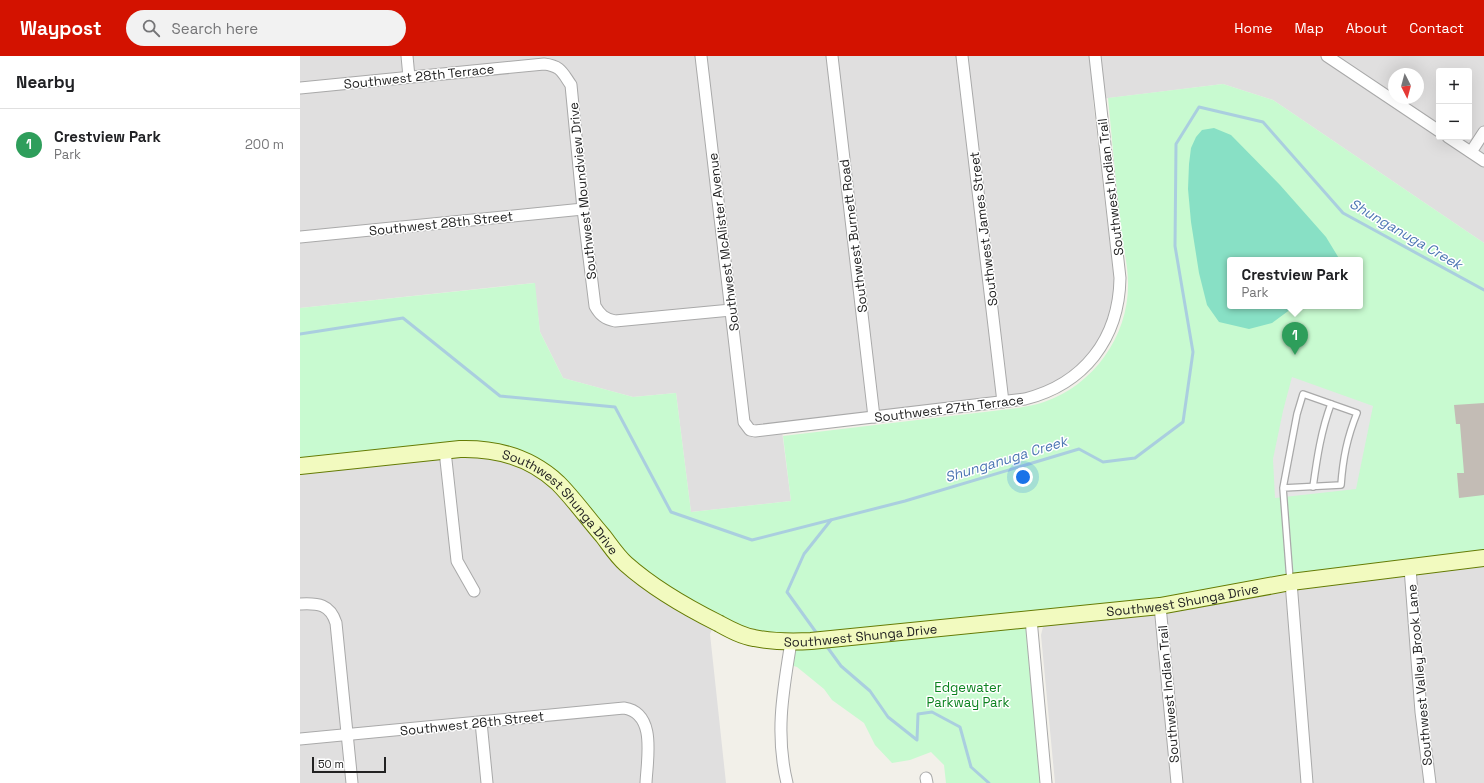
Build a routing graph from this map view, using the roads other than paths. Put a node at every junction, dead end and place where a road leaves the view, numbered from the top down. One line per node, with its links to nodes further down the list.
1 (407, 56): 8 (street)
2 (701, 56): 17 (street, Southwest McAlister Avenue)
3 (832, 56): 21 (street, Southwest Burnett Road)
4 (962, 56): 19 (street, Southwest James Street)
5 (1094, 56): 18 (street, Southwest Indian Trail)
6 (1330, 57): 10 (street)
7 (560, 69): 8 (street, Southwest 28th Terrace); 15 (street, Southwest Moundview Drive)
8 (409, 77): 9 (street, Southwest 28th Terrace)
9 (300, 88)
10 (1436, 129)
11 (1484, 132): 13 (street)
12 (1453, 140): 13 (street)
13 (1471, 152): 14 (street)
14 (1484, 161)
15 (583, 209): 16 (street, Southwest 28th Street); 17 (street, Southwest Moundview Drive)
16 (300, 237)
17 (731, 310): 22 (street, Southwest McAlister Avenue)
18 (1115, 318): 19 (street, Southwest 27th Terrace)
19 (1003, 402): 21 (street, Southwest 27th Terrace)
20 (1332, 404): 25 (lane); 25 (lane); 26 (lane)
21 (874, 417): 22 (street, Southwest 27th Terrace)
22 (747, 427)
23 (445, 451): 24 (street, Southwest Shunga Drive); 30 (street); 34 (street, Southwest Shunga Drive)
24 (300, 466)
25 (1313, 487): 26 (lane)
26 (1282, 488): 29 (lane)
27 (1484, 558): 28 (street, Southwest Shunga Drive)
28 (1410, 568): 29 (street, Southwest Shunga Drive); 45 (street, Southwest Valley Brook Lane)
29 (1291, 582): 32 (street, Southwest Shunga Drive); 44 (street)
30 (474, 591)
31 (300, 604): 36 (street)
32 (1160, 606): 33 (street, Southwest Shunga Drive); 43 (street, Southwest Indian Trail)
33 (1031, 620): 34 (street, Southwest Shunga Drive); 42 (street)
34 (791, 642): 41 (street)
35 (481, 722): 36 (street, Southwest 26th Street); 39 (street); 40 (street, Southwest 26th Street)
36 (347, 735): 37 (street, Southwest 26th Street); 38 (street)
37 (300, 739)
38 (352, 783)
39 (487, 783)
40 (646, 783)
41 (787, 783)
42 (1046, 783)
43 (1177, 783)
44 (1307, 783)
45 (1430, 783)

